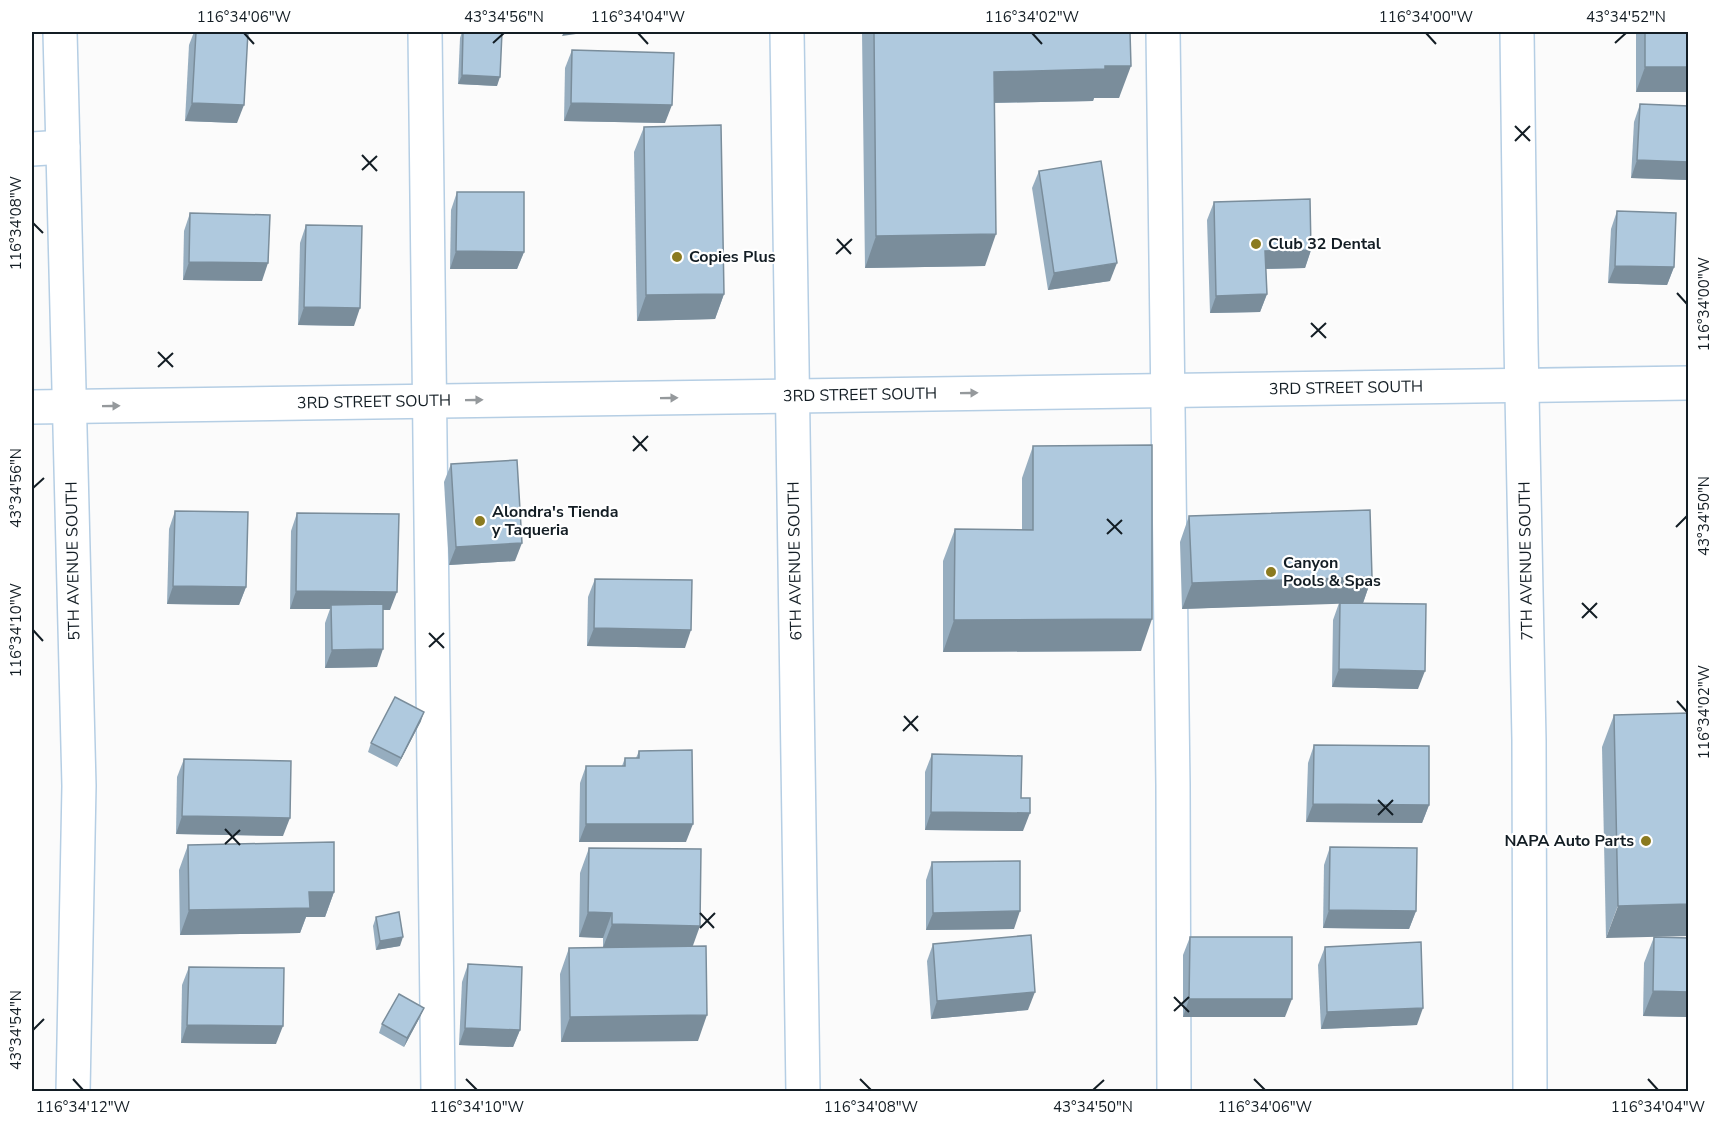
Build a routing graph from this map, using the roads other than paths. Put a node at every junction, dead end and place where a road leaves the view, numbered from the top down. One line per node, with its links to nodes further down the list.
1 (60, 32): 6 (street, 5TH AVENUE SOUTH)
2 (425, 32): 11 (street)
3 (788, 32): 10 (street, 6TH AVENUE SOUTH)
4 (1163, 32): 9 (street)
5 (1517, 32): 8 (street, 7TH AVENUE SOUTH)
6 (47, 148): 12 (street, 5TH AVENUE SOUTH)
7 (1689, 383): 8 (street, 3RD STREET SOUTH)
8 (1522, 386): 9 (street, 3RD STREET SOUTH); 18 (street, 7TH AVENUE SOUTH)
9 (1168, 390): 10 (street, 3RD STREET SOUTH, one-way to 9); 17 (street)
10 (793, 396): 11 (street, 3RD STREET SOUTH, one-way to 10); 16 (street, 6TH AVENUE SOUTH)
11 (428, 401): 12 (street, 3RD STREET SOUTH, one-way to 11); 15 (street)
12 (69, 406): 13 (street, 3RD STREET SOUTH); 14 (street, 5TH AVENUE SOUTH)
13 (32, 407)
14 (74, 1092)
15 (438, 1092)
16 (803, 1092)
17 (1174, 1092)
18 (1530, 1092)

